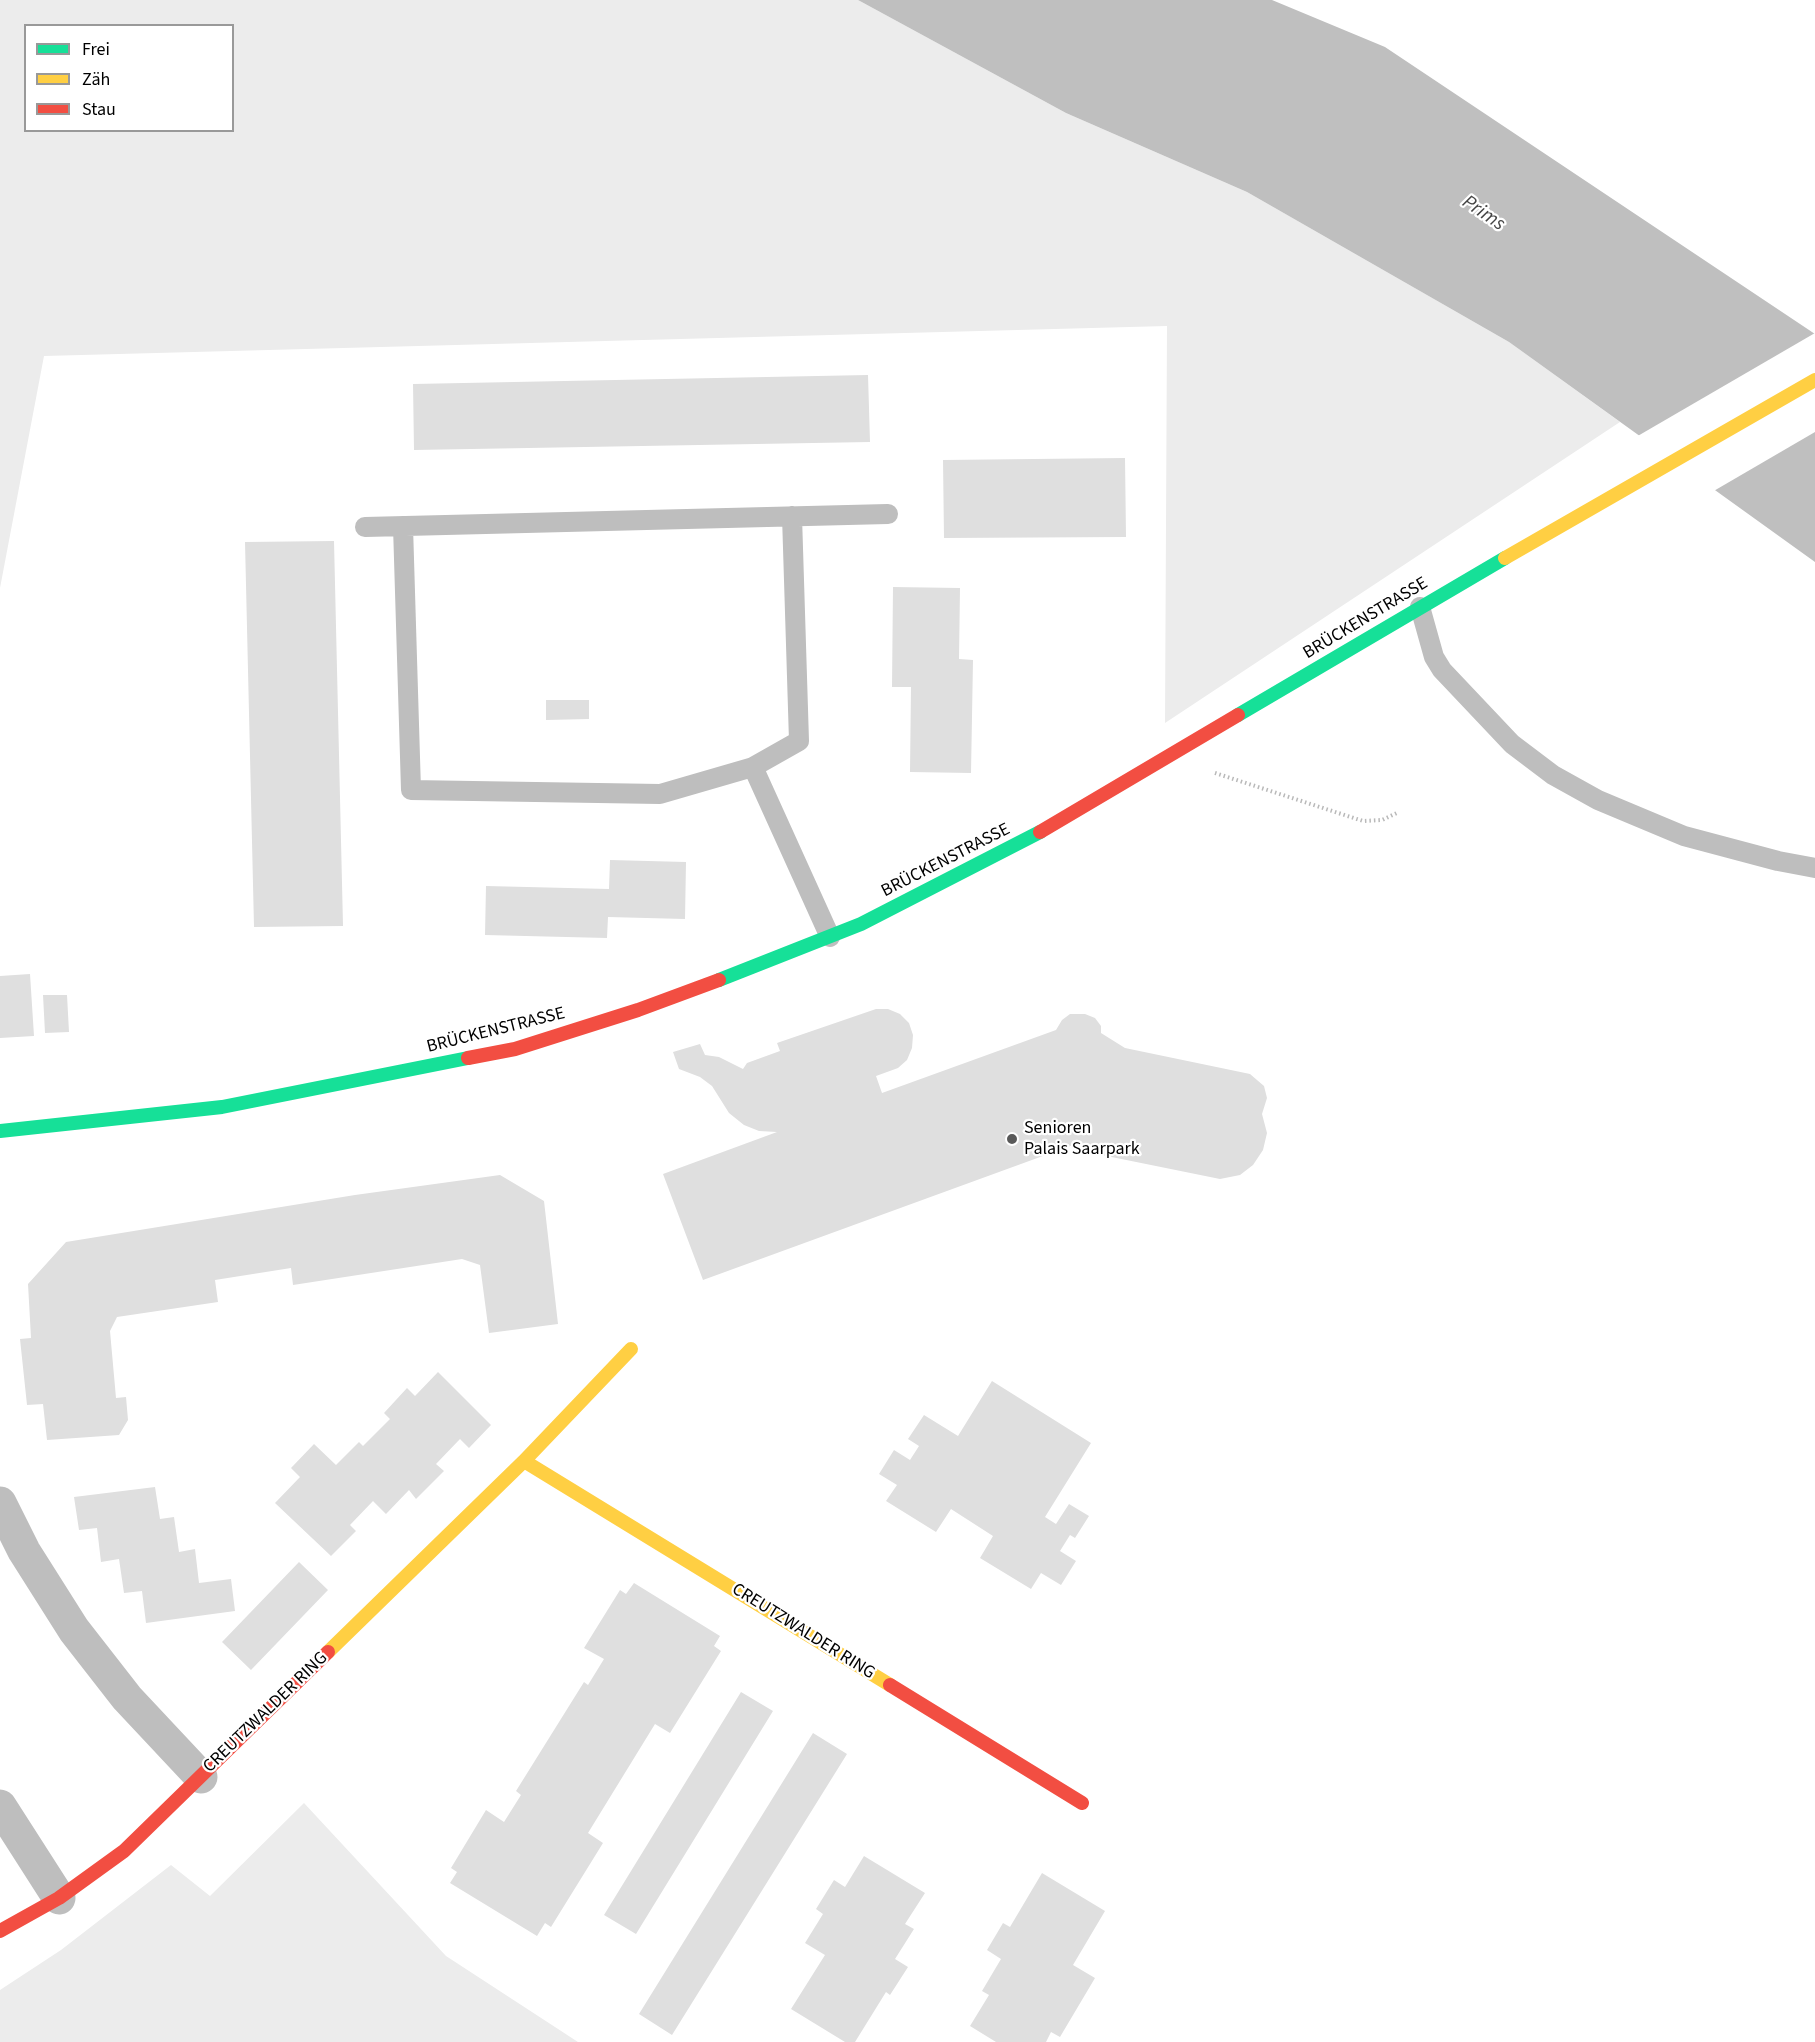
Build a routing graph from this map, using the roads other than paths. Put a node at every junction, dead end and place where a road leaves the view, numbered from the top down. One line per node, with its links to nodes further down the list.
1 (1815, 380): 6 (street, BRÜCKENSTRASSE)
2 (888, 514): 3 (lane)
3 (792, 516): 5 (lane); 7 (lane)
4 (365, 526): 5 (lane)
5 (403, 526): 7 (lane)
6 (1420, 607): 8 (lane); 9 (street, BRÜCKENSTRASSE)
7 (753, 767): 9 (lane)
8 (1815, 868)
9 (830, 937): 10 (street, BRÜCKENSTRASSE)
10 (0, 1131)
11 (632, 1349): 12 (street, CREUTZWALDER RING)
12 (524, 1461): 14 (street, CREUTZWALDER RING); 15 (street, CREUTZWALDER RING)
13 (0, 1503): 14 (street, CREUTZWALDER RING)
14 (201, 1777): 17 (street)
15 (1082, 1803)
16 (0, 1806): 17 (street)
17 (59, 1898): 18 (street)
18 (0, 1931)

